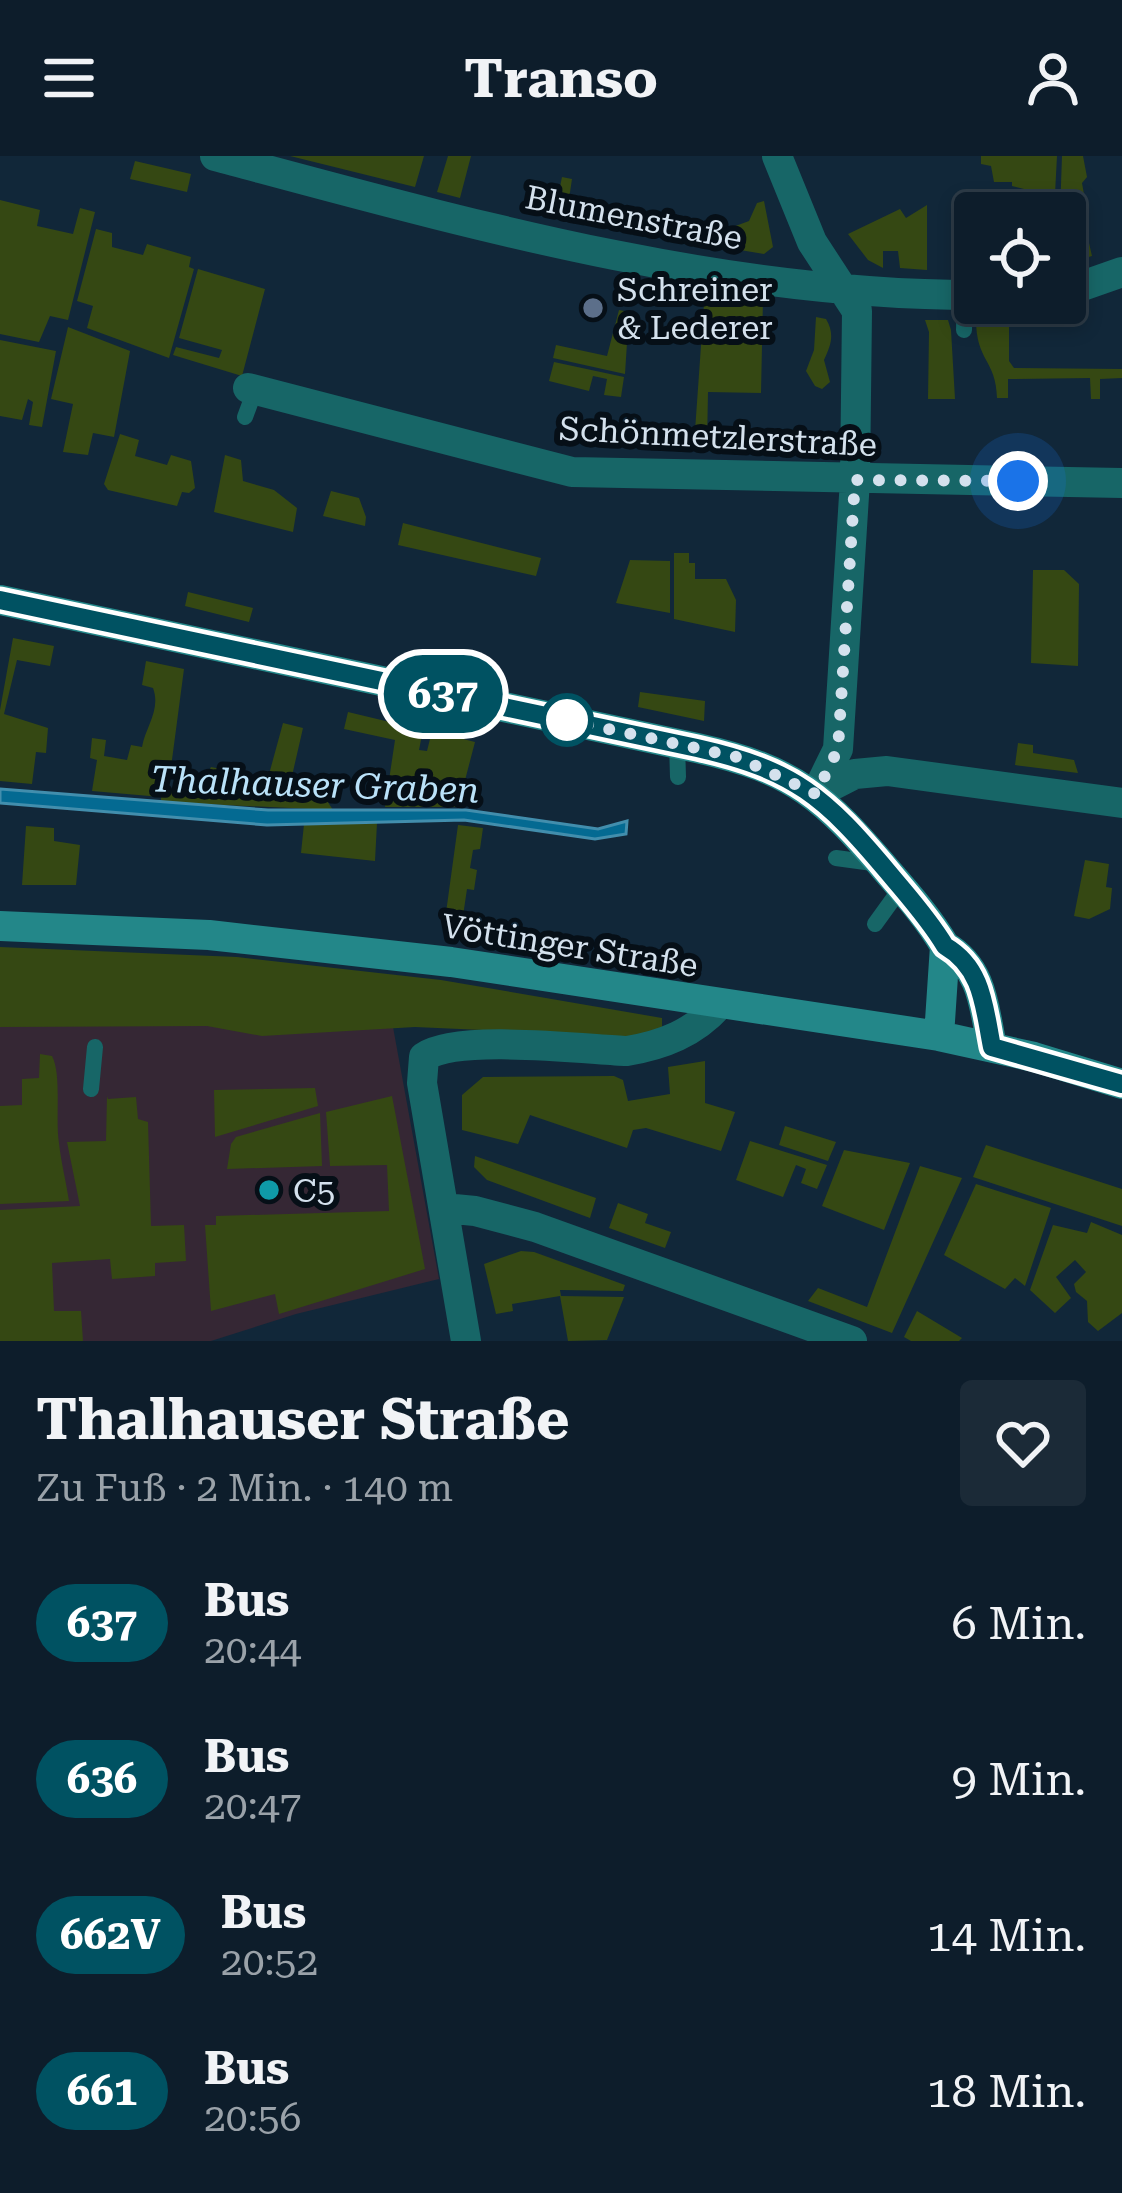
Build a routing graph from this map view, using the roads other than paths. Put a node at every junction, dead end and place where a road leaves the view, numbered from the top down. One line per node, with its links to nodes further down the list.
1 (215, 156): 3 (street, Blumenstraße)
2 (778, 156): 6 (street)
3 (246, 160): 6 (street, Blumenstraße)
4 (1122, 272): 5 (street)
5 (1086, 285)
6 (844, 289): 7 (street, Blumenstraße); 11 (street)
7 (954, 294)
8 (965, 324): 9 (lane)
9 (964, 330)
10 (249, 398): 11 (street, Schönmetzlerstraße)
11 (855, 480): 12 (street, Schönmetzlerstraße); 16 (street)
12 (1122, 483)
13 (0, 600): 14 (main road)
14 (677, 743): 15 (lane); 16 (main road)
15 (678, 777)
16 (816, 794): 17 (street); 19 (main road)
17 (1122, 803)
18 (836, 858): 19 (lane)
19 (881, 864): 20 (main road)
20 (901, 888): 21 (lane); 23 (main road)
21 (875, 924)
22 (0, 926): 24 (main road, Vöttinger Straße)
23 (945, 946): 25 (main road); 27 (main road)
24 (718, 1005): 25 (main road, Vöttinger Straße); 30 (street)
25 (939, 1036): 27 (main road, Vöttinger Straße)
26 (95, 1047): 29 (lane)
27 (992, 1047): 28 (main road, Vöttinger Straße)
28 (1122, 1084)
29 (91, 1089)
30 (444, 1208): 31 (street); 32 (street)
31 (466, 1341)
32 (852, 1341)

